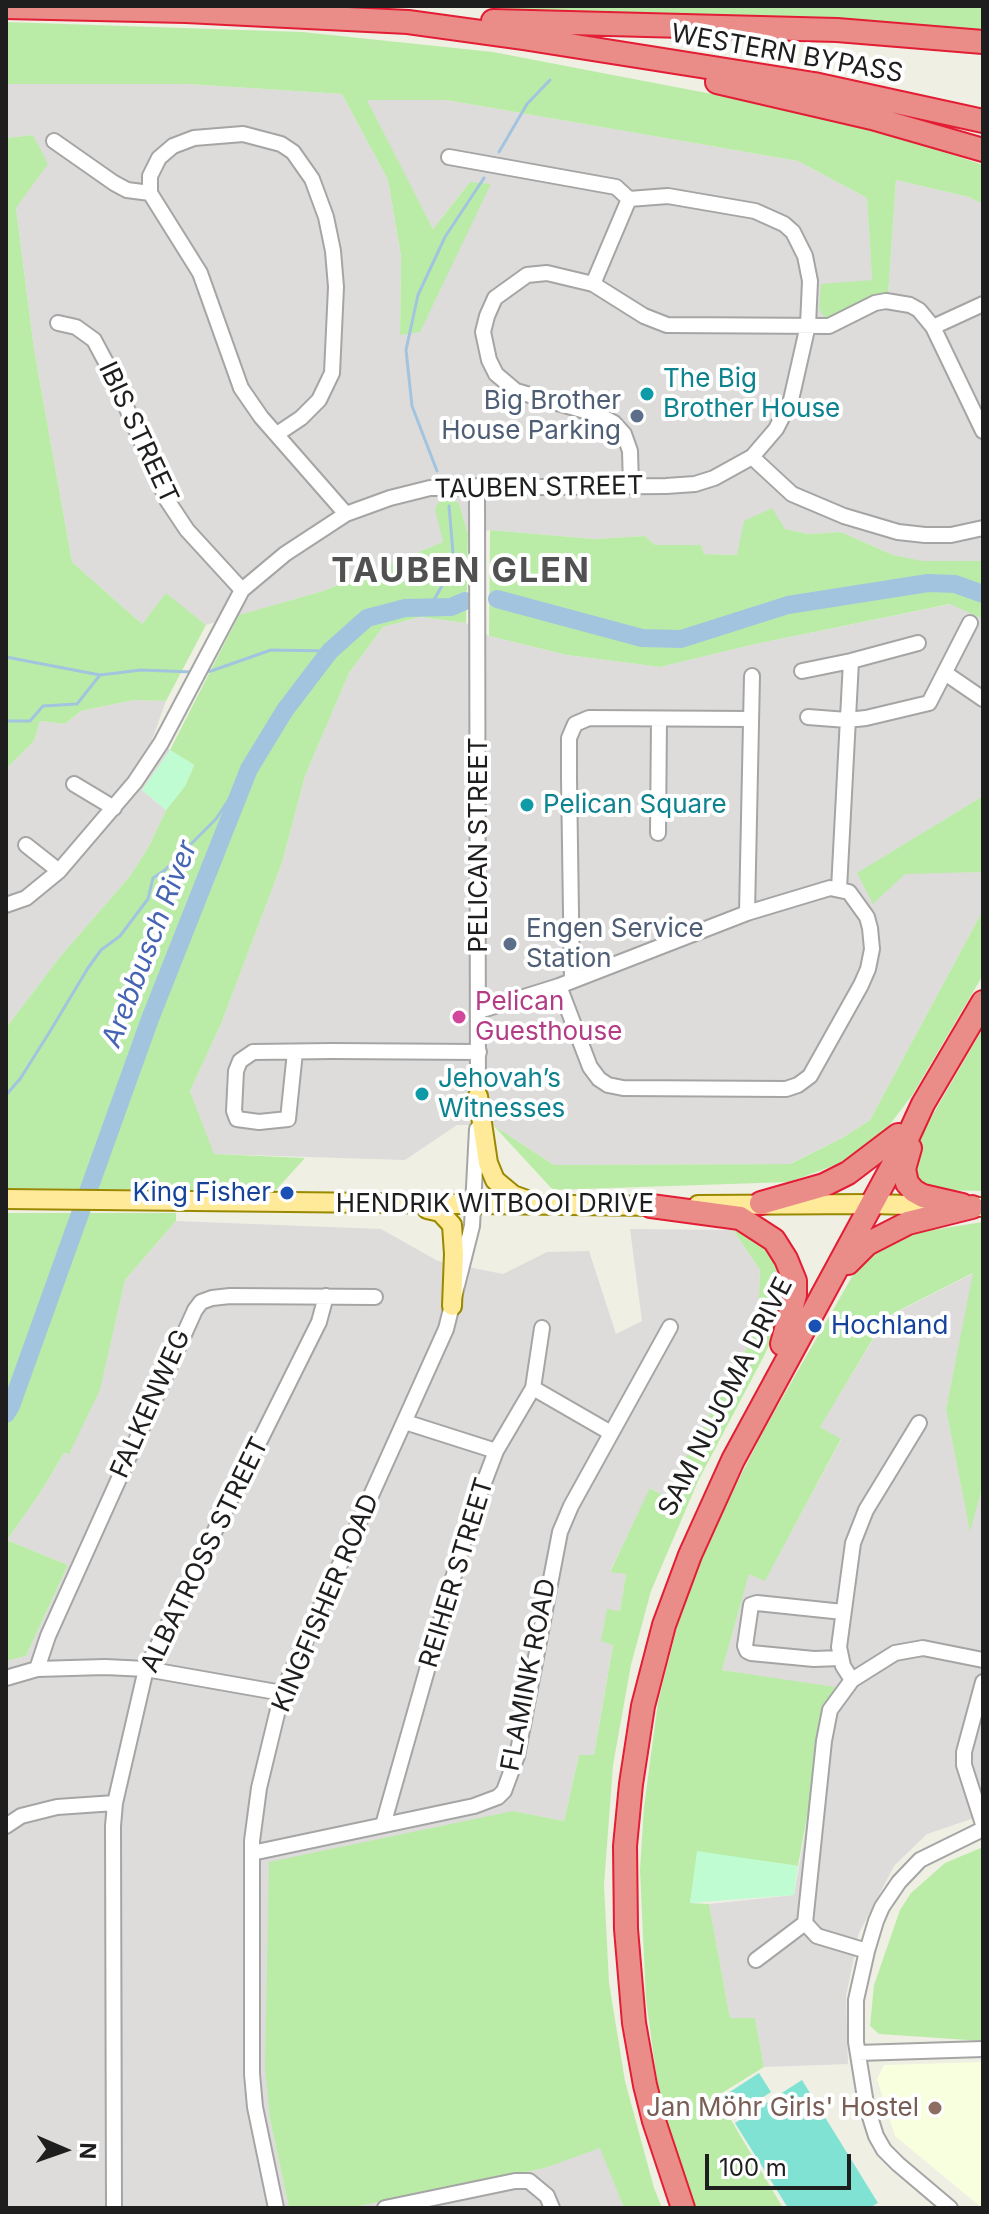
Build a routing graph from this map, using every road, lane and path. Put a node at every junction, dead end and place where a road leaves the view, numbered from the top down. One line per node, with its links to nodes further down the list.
1 (6, 7): 2 (highway, WESTERN BYPASS)
2 (408, 22): 3 (highway, WESTERN BYPASS); 4 (highway)
3 (524, 38): 5 (highway, WESTERN BYPASS); 7 (highway)
4 (983, 42)
5 (983, 121)
6 (54, 141): 9 (street)
7 (983, 150)
8 (449, 157): 10 (street)
9 (150, 193): 17 (street); 17 (street)
10 (629, 199): 11 (street); 14 (street, TAUBEN STREET)
11 (593, 284): 14 (street); 20 (street)
12 (983, 304): 15 (street)
13 (58, 323): 23 (street, IBIS STREET)
14 (808, 325): 15 (street); 18 (street, TAUBEN STREET)
15 (933, 327): 16 (street)
16 (983, 431)
17 (277, 434): 21 (street)
18 (752, 457): 20 (street, TAUBEN STREET); 22 (street)
19 (477, 486): 20 (street, TAUBEN STREET); 21 (street, TAUBEN STREET); 45 (street, PELICAN STREET)
20 (631, 486)
21 (346, 514): 23 (street, TAUBEN STREET)
22 (983, 528)
23 (242, 590): 36 (street, TAUBEN STREET)
24 (970, 623): 28 (street)
25 (918, 643): 26 (street)
26 (851, 661): 27 (street); 34 (street)
27 (802, 671)
28 (945, 673): 30 (street); 34 (street)
29 (752, 676): 33 (street)
30 (983, 699)
31 (808, 717): 34 (street)
32 (659, 719): 33 (street); 37 (street); 43 (street)
33 (750, 719): 42 (street)
34 (847, 720): 40 (street)
35 (74, 784): 36 (street)
36 (114, 808): 39 (street, TAUBEN STREET)
37 (658, 833)
38 (26, 845): 39 (street)
39 (59, 871): 41 (street, TAUBEN STREET)
40 (839, 889): 42 (street); 43 (street)
41 (6, 905)
42 (747, 913): 43 (street)
43 (566, 983): 45 (street)
44 (983, 1002): 49 (highway, SAM NUJOMA DRIVE)
45 (479, 1011): 47 (street, PELICAN STREET)
46 (295, 1052): 46 (street); 47 (street)
47 (479, 1052): 48 (street, PELICAN STREET)
48 (478, 1096): 52 (main road); 55 (street, PELICAN STREET)
49 (923, 1104): 50 (highway, SAM NUJOMA DRIVE); 56 (highway, SAM NUJOMA DRIVE); 58 (highway)
50 (898, 1135): 53 (highway); 56 (highway, SAM NUJOMA DRIVE)
51 (6, 1199): 54 (main road, HENDRIK WITBOOI DRIVE)
52 (545, 1203): 55 (main road, HENDRIK WITBOOI DRIVE); 57 (main road, HENDRIK WITBOOI DRIVE)
53 (761, 1203): 56 (main road, HENDRIK WITBOOI DRIVE); 57 (main road, HENDRIK WITBOOI DRIVE)
54 (377, 1204): 55 (main road, HENDRIK WITBOOI DRIVE); 62 (main road)
55 (474, 1204): 62 (street, KINGFISHER ROAD)
56 (864, 1204): 58 (main road, HENDRIK WITBOOI DRIVE); 59 (highway, SAM NUJOMA DRIVE); 65 (highway, SAM NUJOMA DRIVE)
57 (651, 1206): 65 (highway)
58 (977, 1207): 59 (highway)
59 (830, 1283): 95 (highway, SAM NUJOMA DRIVE)
60 (326, 1296): 61 (street, FALKENWEG); 74 (street, FALKENWEG); 75 (street, ALBATROSS STREET)
61 (375, 1297)
62 (452, 1306): 67 (street, KINGFISHER ROAD)
63 (670, 1327): 69 (street, FLAMINK ROAD)
64 (542, 1328): 66 (street, REIHER STREET)
65 (782, 1344): 94 (highway, SAM NUJOMA DRIVE)
66 (533, 1388): 69 (street); 70 (street, REIHER STREET)
67 (405, 1422): 70 (street); 79 (street, KINGFISHER ROAD)
68 (919, 1423): 71 (street)
69 (611, 1433): 81 (street, FLAMINK ROAD)
70 (496, 1451): 81 (street, REIHER STREET)
71 (843, 1612): 72 (street); 72 (street)
72 (840, 1658): 77 (street)
73 (983, 1660): 77 (street)
74 (37, 1669): 75 (street); 76 (street)
75 (146, 1669): 79 (street); 80 (street, ALBATROSS STREET)
76 (6, 1678)
77 (852, 1680): 85 (street)
78 (983, 1682): 83 (street)
79 (282, 1693): 84 (street, KINGFISHER ROAD)
80 (115, 1803): 82 (street); 90 (street, ALBATROSS STREET)
81 (383, 1825): 84 (street, FLAMINK ROAD)
82 (6, 1826)
83 (983, 1827): 86 (street)
84 (252, 1853): 91 (street, KINGFISHER ROAD)
85 (805, 1923): 86 (street); 87 (street)
86 (867, 1951): 89 (street)
87 (756, 1960)
88 (983, 2049): 89 (street)
89 (858, 2053): 96 (street)
90 (114, 2208)
91 (276, 2208)
92 (385, 2208): 93 (street)
93 (552, 2208)
94 (672, 2208)
95 (683, 2208)
96 (950, 2208)

